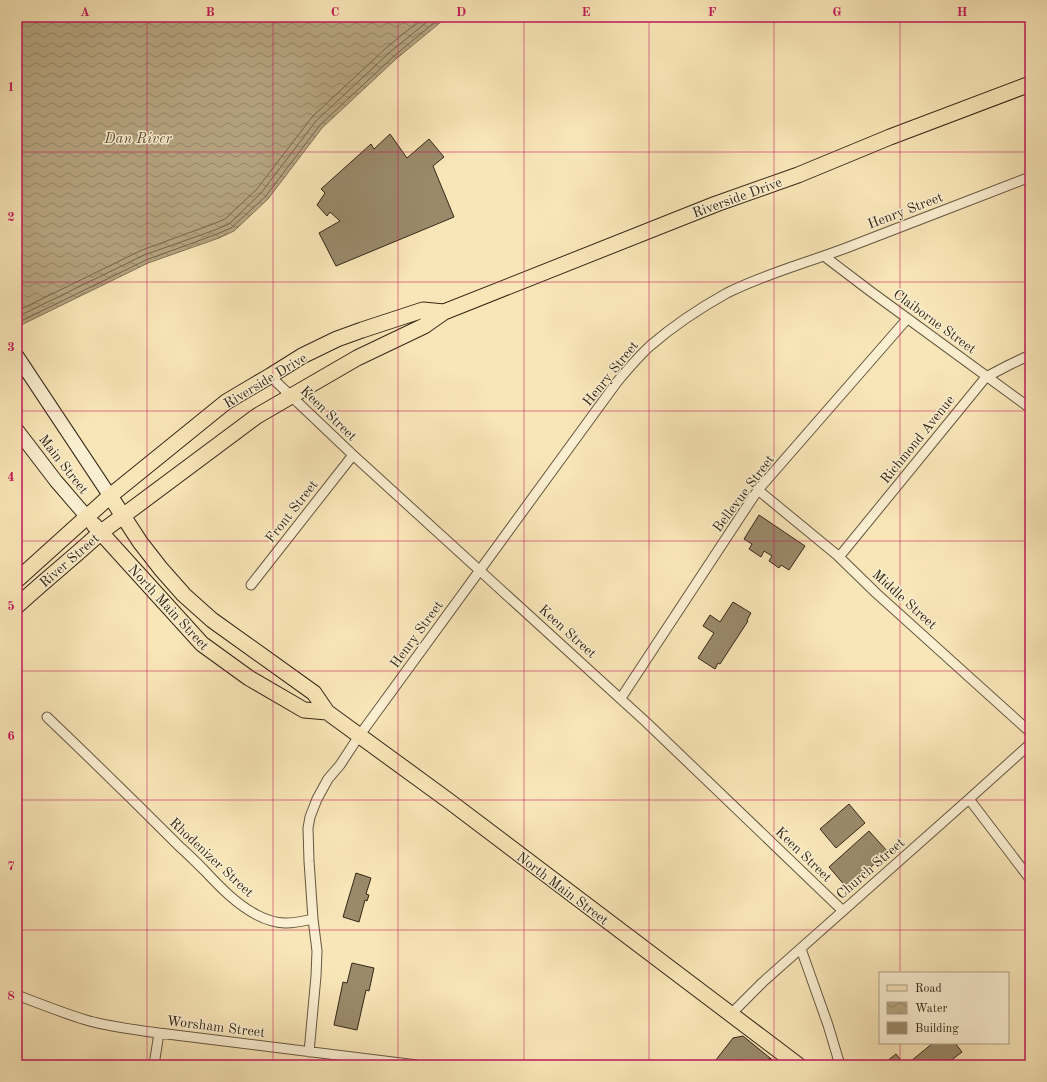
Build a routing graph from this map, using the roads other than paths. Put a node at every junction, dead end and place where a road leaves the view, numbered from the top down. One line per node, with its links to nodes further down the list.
1 (1030, 84): 4 (main road, Riverside Drive)
2 (1030, 177): 3 (street, Henry Street)
3 (824, 256): 5 (street, Claiborne Street); 20 (street, Henry Street)
4 (444, 312): 8 (main road, Riverside Drive); 10 (main road, Riverside Drive)
5 (907, 319): 9 (street, Claiborne Street); 14 (street, Bellevue Street)
6 (1030, 355): 9 (street, Richmond Avenue)
7 (17, 356): 15 (main road, Main Street)
8 (270, 376): 10 (street, Keen Street); 15 (main road, Riverside Drive)
9 (986, 377): 11 (street, Claiborne Street); 19 (street, Richmond Avenue)
10 (291, 396): 13 (street, Keen Street); 16 (main road, Riverside Drive)
11 (1030, 408)
12 (17, 430): 17 (main road, Main Street)
13 (353, 455): 20 (street, Keen Street); 22 (street, Front Street)
14 (758, 490): 19 (street, Middle Street); 24 (street, Bellevue Street)
15 (110, 496): 16 (main road, North Main Street); 17 (main road, River Street)
16 (123, 515): 18 (main road, River Street); 25 (main road, North Main Street)
17 (87, 517): 18 (main road, North Main Street); 21 (main road, River Street)
18 (100, 533): 23 (main road, River Street); 25 (main road, North Main Street)
19 (839, 557): 27 (street, Middle Street)
20 (480, 570): 24 (street, Keen Street); 28 (street, Henry Street)
21 (17, 580)
22 (252, 585)
23 (17, 606)
24 (621, 698): 32 (street, Keen Street)
25 (327, 712): 28 (main road, North Main Street)
26 (47, 717): 33 (street, Rhodenizer Street)
27 (1030, 732)
28 (359, 736): 33 (street, Henry Street); 36 (main road, North Main Street)
29 (1030, 744): 30 (street, Church Street)
30 (969, 799): 31 (street); 32 (street, Church Street)
31 (1030, 879)
32 (843, 911): 34 (street, Church Street)
33 (313, 919): 38 (street)
34 (801, 949): 36 (street, Church Street); 42 (street)
35 (17, 995): 37 (street, Worsham Street)
36 (731, 1014): 41 (main road, North Main Street)
37 (159, 1033): 38 (street, Worsham Street); 39 (street)
38 (309, 1052): 40 (street, Worsham Street)
39 (154, 1065)
40 (417, 1065)
41 (798, 1065)
42 (840, 1065)

